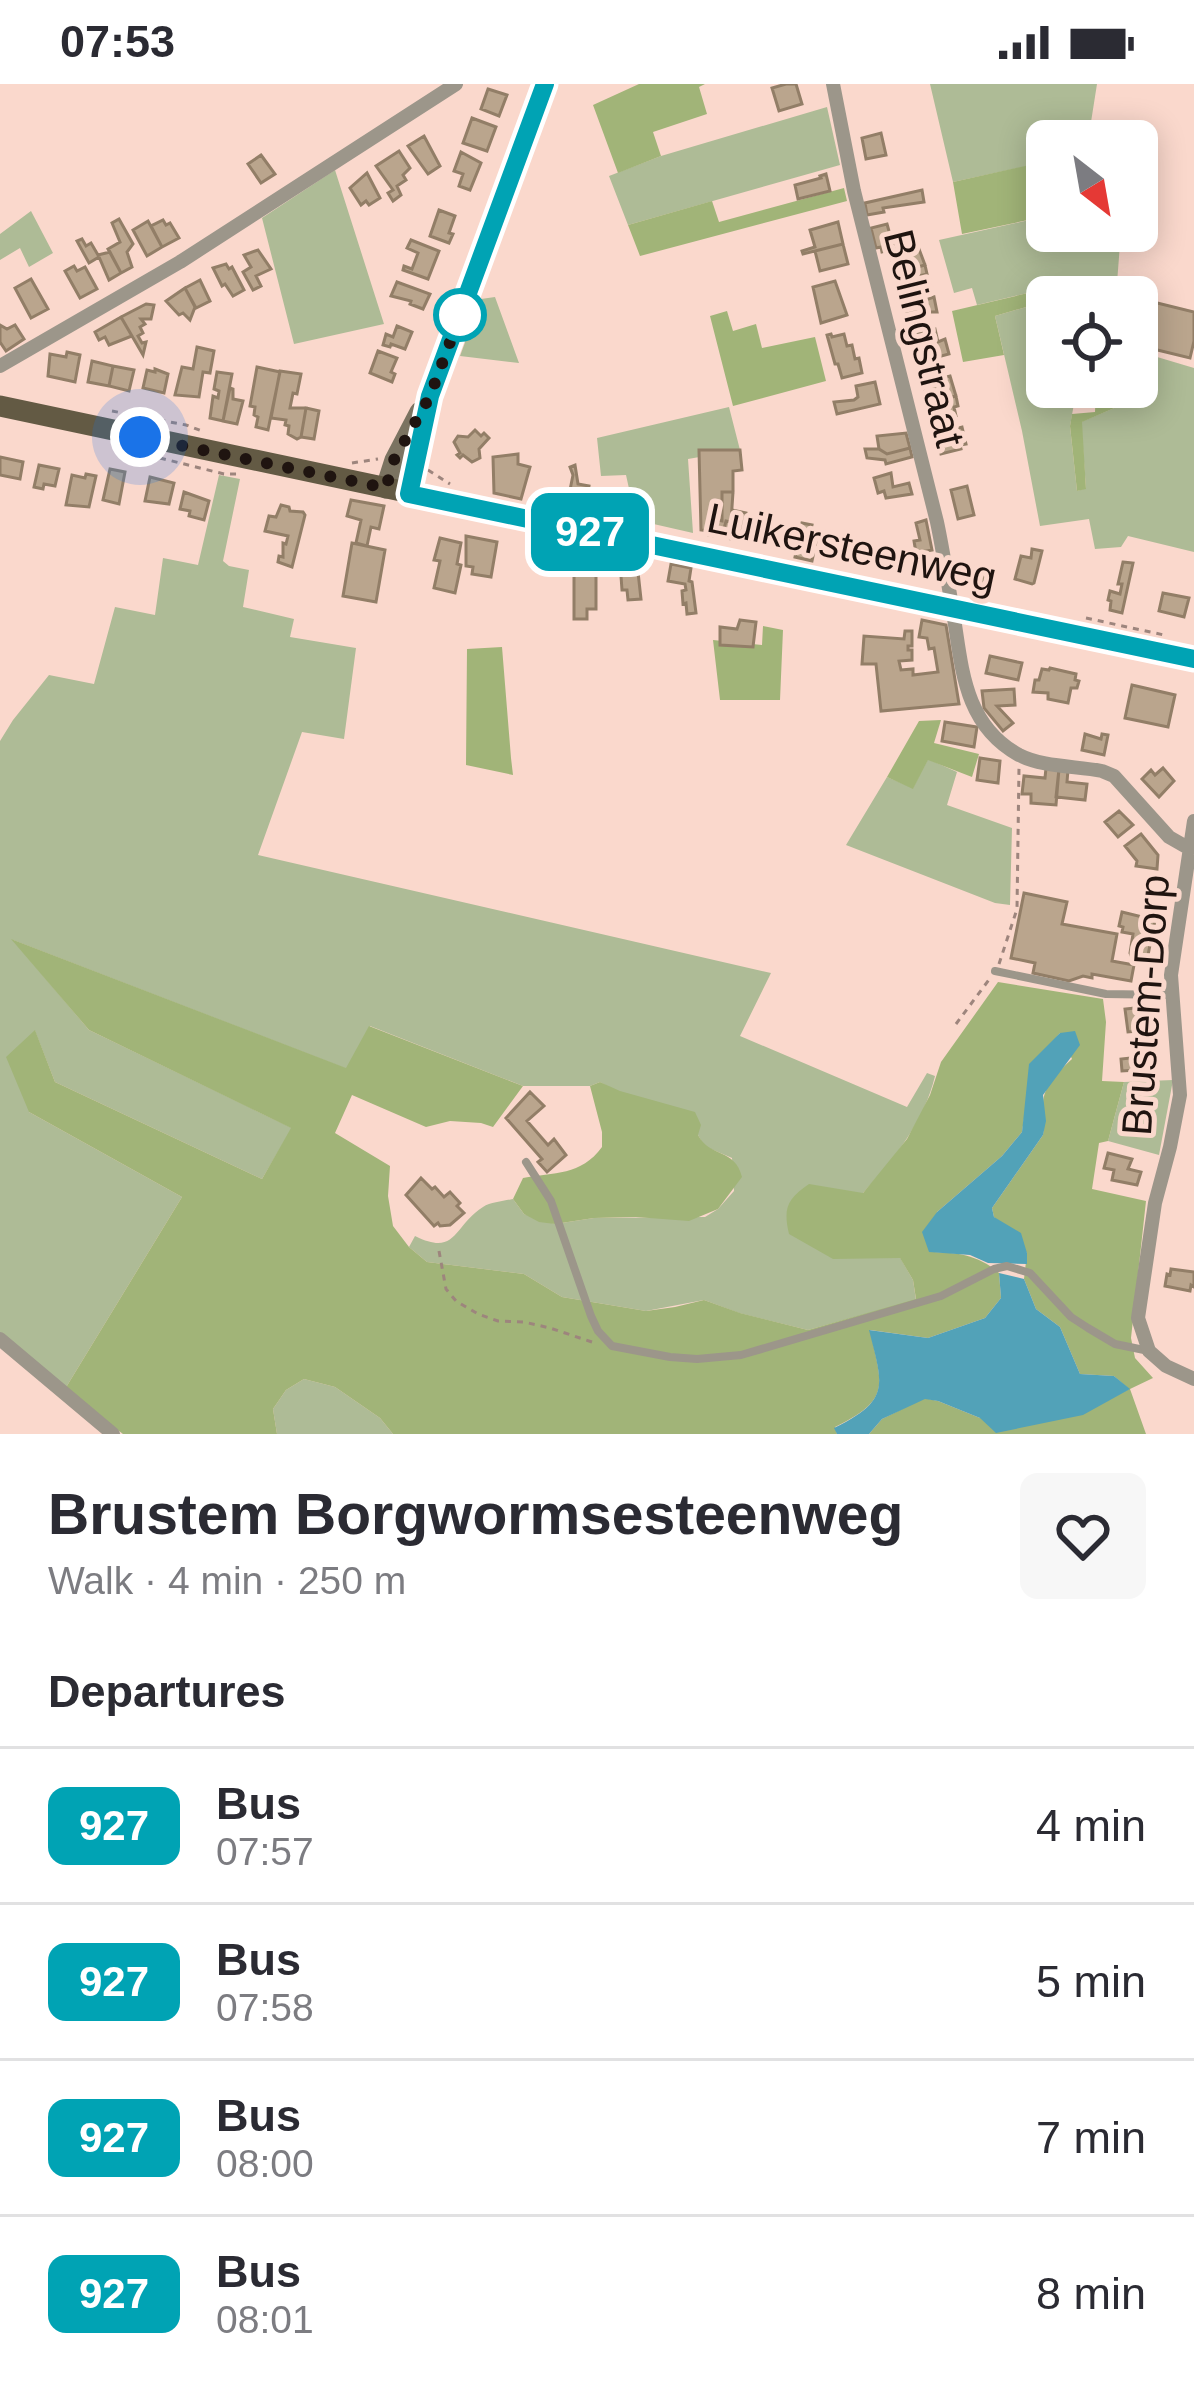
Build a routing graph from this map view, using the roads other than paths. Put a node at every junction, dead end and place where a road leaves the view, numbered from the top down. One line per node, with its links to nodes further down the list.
1 (456, 84): 4 (street)
2 (545, 84): 5 (main road)
3 (832, 84): 9 (street, Belingstraat)
4 (0, 366)
5 (430, 396): 7 (main road); 8 (main road)
6 (0, 406): 7 (main road, Luikersteenweg)
7 (386, 488): 8 (main road, Luikersteenweg)
8 (409, 494): 9 (main road, Luikersteenweg)
9 (953, 609): 10 (main road, Luikersteenweg); 12 (street, Belingstraat)
10 (1194, 659)
11 (1194, 821): 12 (street, Brustem-Dorp)
12 (1190, 849): 14 (street, Brustem-Dorp)
13 (994, 971): 14 (lane)
14 (1172, 995): 17 (street, Brustem-Dorp)
15 (526, 1162): 17 (lane)
16 (0, 1339): 19 (street)
17 (1149, 1351): 18 (street)
18 (1194, 1379)
19 (112, 1434)

